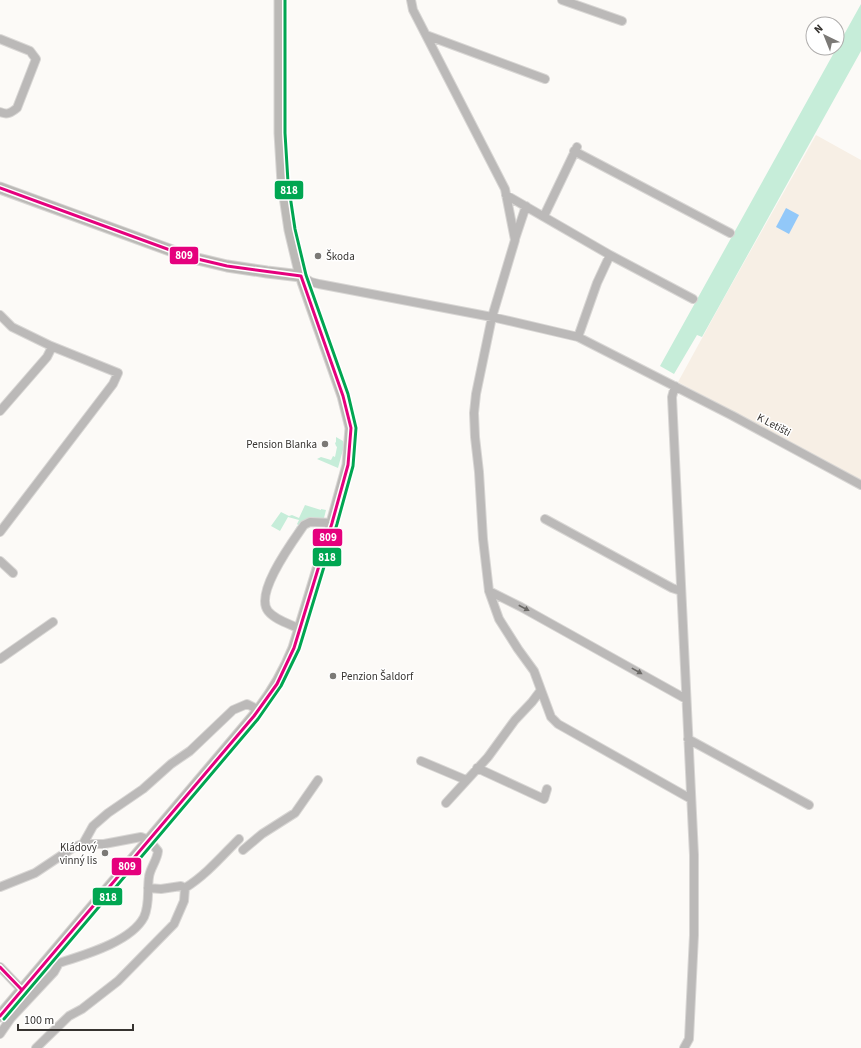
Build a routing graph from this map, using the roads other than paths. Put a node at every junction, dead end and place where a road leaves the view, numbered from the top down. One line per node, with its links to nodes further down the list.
1 (280, 0): 16 (main road)
2 (411, 0): 5 (street)
3 (562, 0): 4 (street)
4 (622, 21)
5 (426, 35): 7 (street); 10 (street)
6 (0, 39): 8 (street)
7 (545, 79)
8 (0, 112)
9 (0, 188): 16 (main road)
10 (506, 195): 11 (street); 14 (street)
11 (526, 206): 12 (street); 14 (street)
12 (544, 216): 13 (street); 15 (street)
13 (730, 233)
14 (515, 240): 19 (street)
15 (610, 255): 17 (street); 20 (street)
16 (301, 276): 19 (street, K Letišti); 26 (main road)
17 (693, 299)
18 (0, 315): 21 (street)
19 (492, 317): 20 (street, K Letišti); 30 (street)
20 (578, 337): 22 (street, K Letišti)
21 (52, 347): 23 (street); 27 (street)
22 (675, 386): 24 (street, K Letišti); 31 (street)
23 (0, 411)
24 (861, 485)
25 (546, 519): 31 (street)
26 (332, 523): 33 (main road); 33 (street)
27 (0, 532)
28 (0, 561): 29 (street)
29 (13, 573)
30 (488, 591): 35 (street); 36 (street, one-way to 36)
31 (681, 592): 36 (street)
32 (53, 622): 34 (street)
33 (300, 629): 37 (main road)
34 (0, 659)
35 (541, 690): 40 (street); 44 (street)
36 (686, 699): 38 (street)
37 (259, 710): 48 (main road); 49 (street)
38 (688, 739): 44 (street); 46 (street)
39 (421, 761): 42 (street)
40 (477, 768): 42 (street); 43 (street)
41 (318, 780): 50 (street)
42 (466, 780): 45 (street)
43 (547, 789)
44 (691, 798): 60 (street)
45 (446, 803)
46 (809, 805)
47 (239, 838): 53 (street)
48 (149, 840): 49 (street); 52 (street); 54 (main road)
49 (83, 844): 51 (street)
50 (243, 850)
51 (0, 887)
52 (148, 888): 53 (street); 54 (street)
53 (185, 888): 59 (street)
54 (56, 959): 56 (main road); 58 (street)
55 (0, 967): 56 (street)
56 (22, 990): 57 (main road)
57 (0, 1016)
58 (0, 1034)
59 (36, 1048)
60 (684, 1048)

